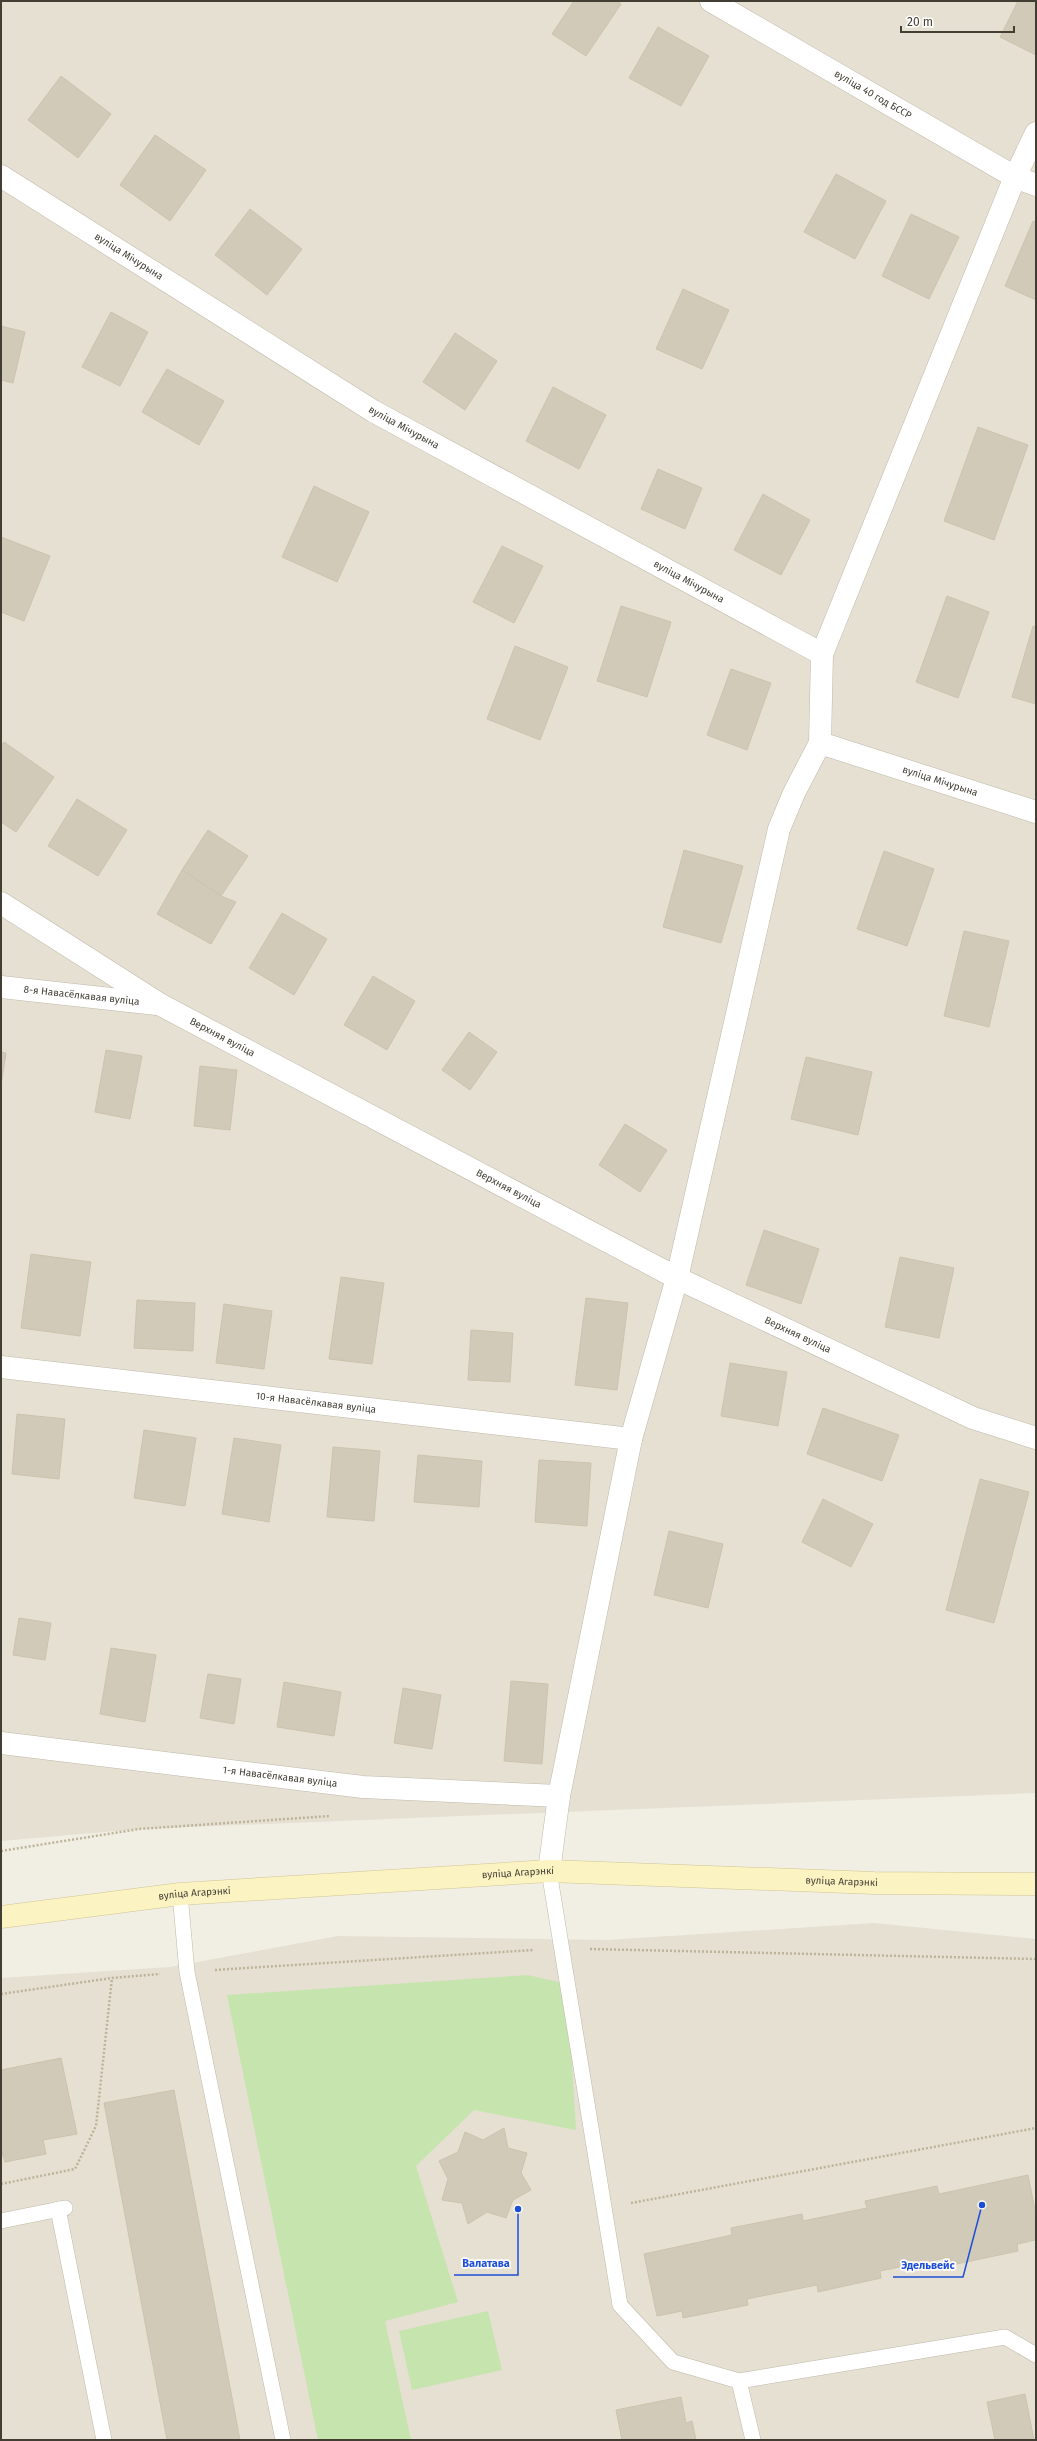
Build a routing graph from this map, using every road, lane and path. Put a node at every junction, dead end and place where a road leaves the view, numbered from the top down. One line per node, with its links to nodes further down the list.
1 (711, 1): 4 (street, вуліца 40 год БССР)
2 (1036, 134): 4 (street)
3 (1, 176): 6 (street, вуліца Мічурына)
4 (1015, 177): 5 (street, вуліца 40 год БССР); 6 (street)
5 (1036, 185)
6 (822, 654): 7 (street)
7 (820, 743): 8 (street, вуліца Мічурына); 12 (street)
8 (1036, 812)
9 (1, 903): 11 (street, Верхняя вуліца)
10 (1, 987): 11 (street, 8-я Навасёлкавая вуліца)
11 (161, 1005): 12 (street, Верхняя вуліца)
12 (677, 1278): 14 (street, Верхняя вуліца); 15 (street)
13 (1, 1366): 15 (street, 10-я Навасёлкавая вуліца)
14 (1036, 1438)
15 (631, 1439): 17 (street)
16 (1, 1742): 17 (street, 1-я Навасёлкавая вуліца)
17 (560, 1796): 20 (street)
18 (334, 1816): 19 (path)
19 (1, 1851)
20 (549, 1871): 21 (main road, вуліца Агарэнкі); 22 (main road, вуліца Агарэнкі); 24 (lane)
21 (1036, 1884)
22 (180, 1894): 23 (main road, вуліца Агарэнкі); 26 (lane)
23 (1, 1917)
24 (561, 1948): 25 (path); 26 (path); 34 (lane)
25 (1036, 1959)
26 (187, 1972): 27 (path); 36 (lane)
27 (112, 1978): 28 (path); 30 (path)
28 (1, 1994)
29 (1036, 2128): 31 (path)
30 (1, 2184)
31 (624, 2205)
32 (1, 2220): 35 (lane)
33 (1036, 2355): 34 (lane)
34 (739, 2381): 37 (lane)
35 (104, 2440)
36 (283, 2440)
37 (753, 2440)

